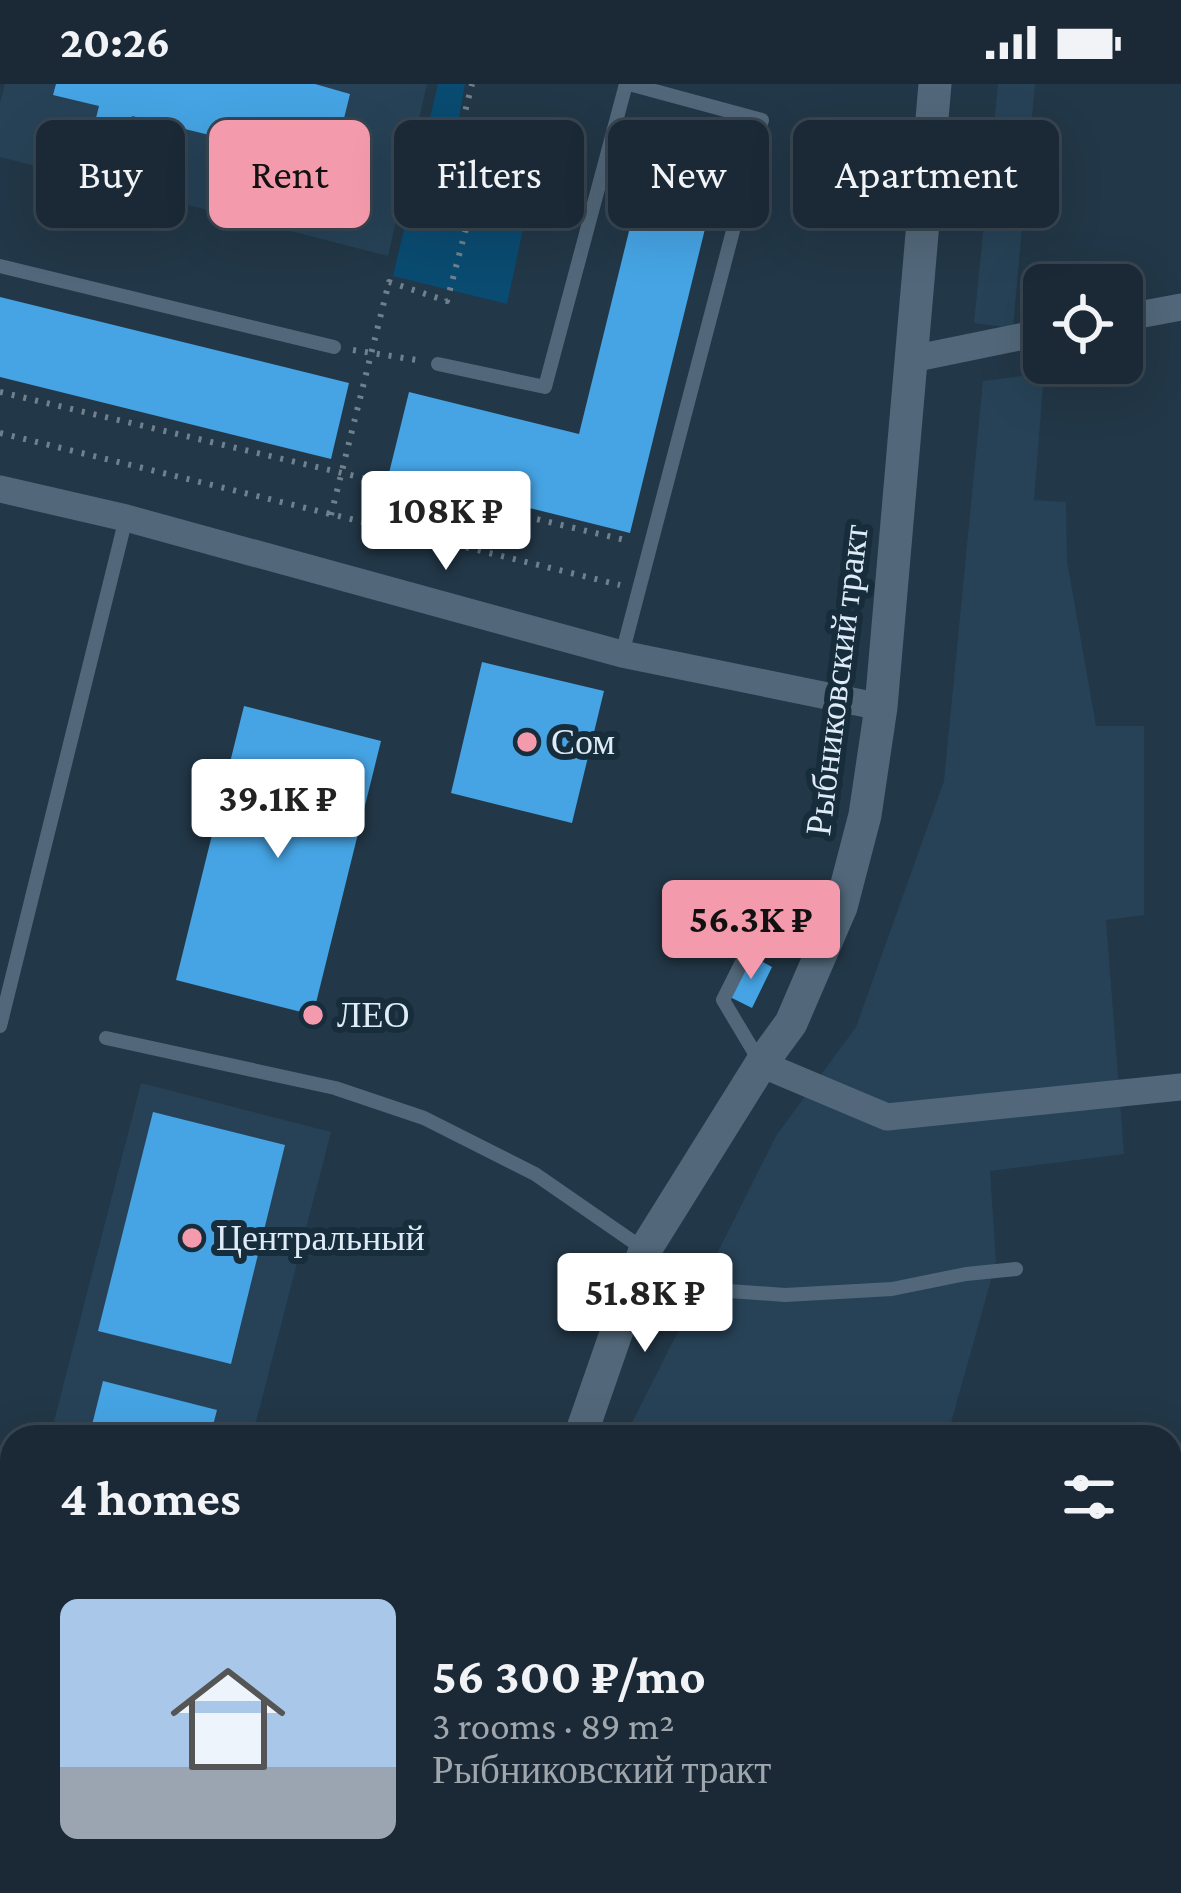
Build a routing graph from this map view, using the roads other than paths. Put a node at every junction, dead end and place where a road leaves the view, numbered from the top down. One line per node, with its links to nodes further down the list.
1 (627, 84): 9 (lane); 12 (lane)
2 (935, 84): 8 (main road, Рыбниковский тракт)
3 (0, 266): 7 (lane)
4 (1181, 307): 5 (street)
5 (1143, 313)
6 (1023, 336): 8 (street)
7 (334, 346)
8 (912, 358): 13 (main road, Рыбниковский тракт)
9 (438, 364)
10 (0, 490): 11 (street)
11 (126, 518): 12 (street); 15 (lane)
12 (622, 654): 13 (street)
13 (881, 706): 14 (main road, Рыбниковский тракт)
14 (841, 908): 17 (main road, Рыбниковский тракт); 17 (lane)
15 (0, 1026)
16 (106, 1038): 19 (lane)
17 (761, 1064): 18 (street); 19 (main road, Рыбниковский тракт)
18 (1181, 1087)
19 (645, 1250): 20 (lane); 21 (main road, Рыбниковский тракт)
20 (1016, 1269)
21 (584, 1425)

